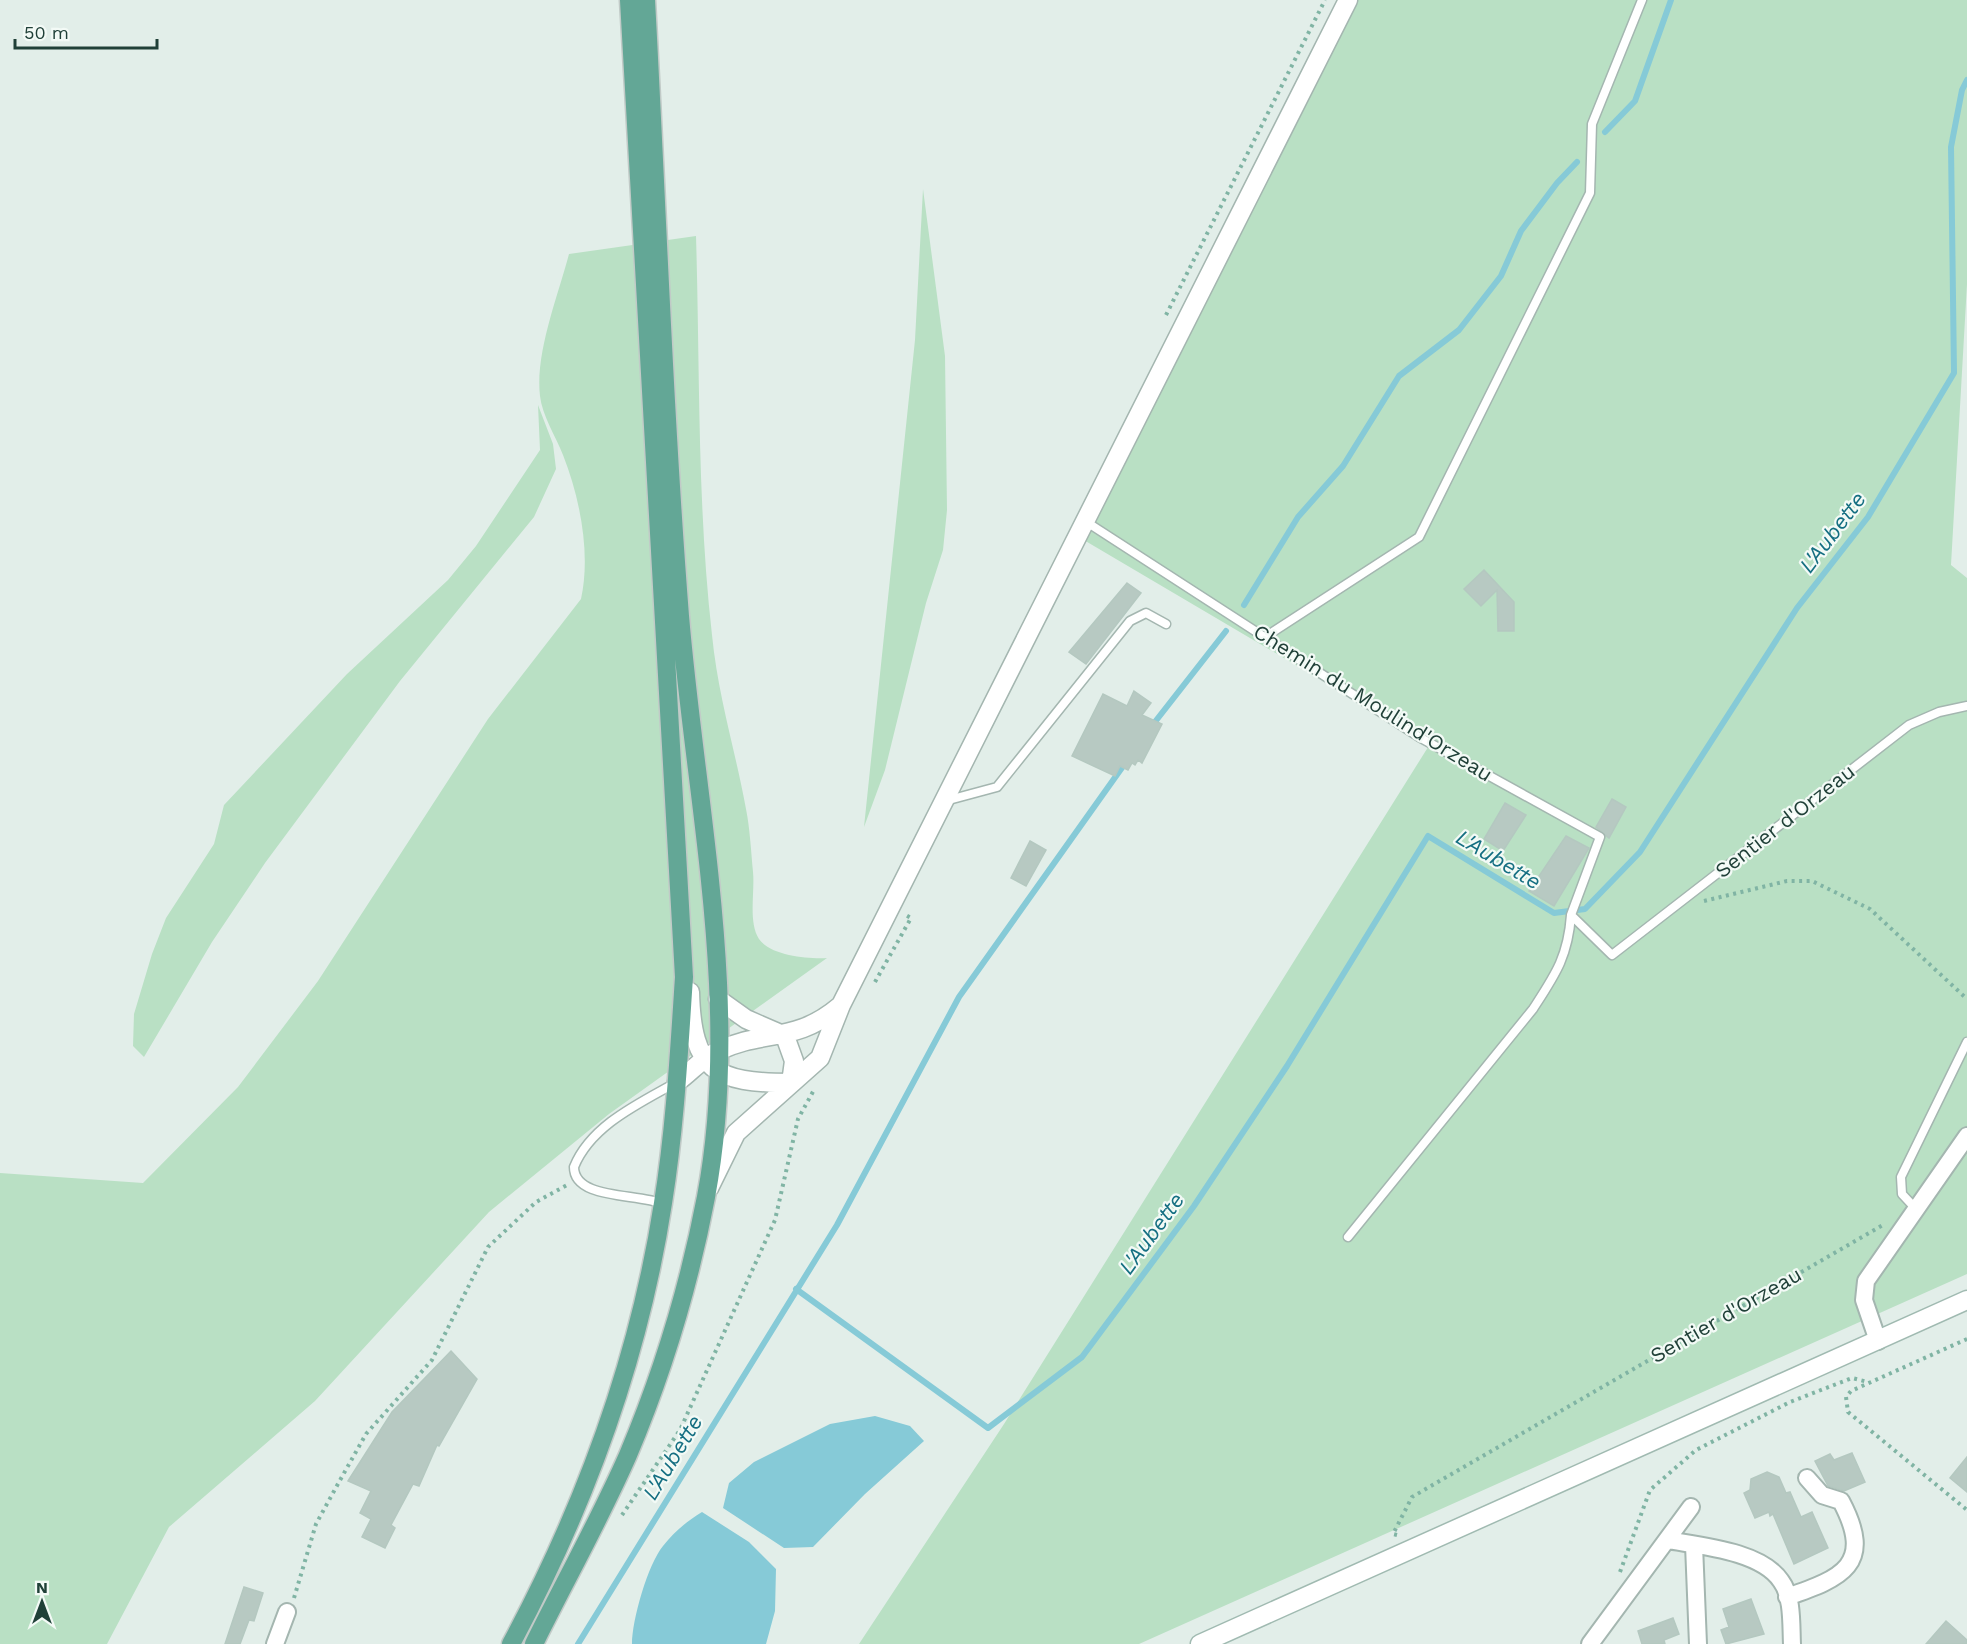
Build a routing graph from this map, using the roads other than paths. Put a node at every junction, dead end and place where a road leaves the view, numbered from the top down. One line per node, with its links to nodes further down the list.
1 (629, 0): 11 (main road)
2 (646, 0): 12 (main road)
3 (1348, 0): 5 (street)
4 (1642, 0): 7 (lane)
5 (1085, 521): 7 (lane, Chemin du Moulind'Orzeau); 9 (street)
6 (1166, 624): 9 (lane)
7 (1265, 637): 10 (lane, Chemin du Moulind'Orzeau)
8 (1967, 706): 10 (lane, Sentier d'Orzeau)
9 (942, 802): 13 (street)
10 (1572, 912): 23 (lane)
11 (684, 977): 16 (street); 17 (main road)
12 (718, 999): 14 (street); 16 (main road)
13 (841, 1005): 14 (street); 18 (street)
14 (785, 1036): 16 (street); 18 (street)
15 (1967, 1042): 22 (lane)
16 (713, 1060): 17 (street); 18 (street); 20 (main road)
17 (677, 1082): 21 (main road); 21 (lane)
18 (791, 1083): 20 (street)
19 (1967, 1136): 22 (street)
20 (706, 1194): 34 (main road)
21 (663, 1204): 33 (main road)
22 (1916, 1209): 25 (street)
23 (1348, 1237)
24 (1967, 1300): 25 (street)
25 (1878, 1341): 35 (street)
26 (1807, 1478): 30 (street)
27 (1691, 1507): 28 (street)
28 (1667, 1540): 29 (street); 36 (street)
29 (1694, 1545): 30 (street); 37 (street)
30 (1786, 1597): 38 (street)
31 (286, 1612): 32 (street)
32 (275, 1644)
33 (511, 1644)
34 (534, 1644)
35 (1200, 1644)
36 (1590, 1644)
37 (1698, 1644)
38 (1792, 1644)

